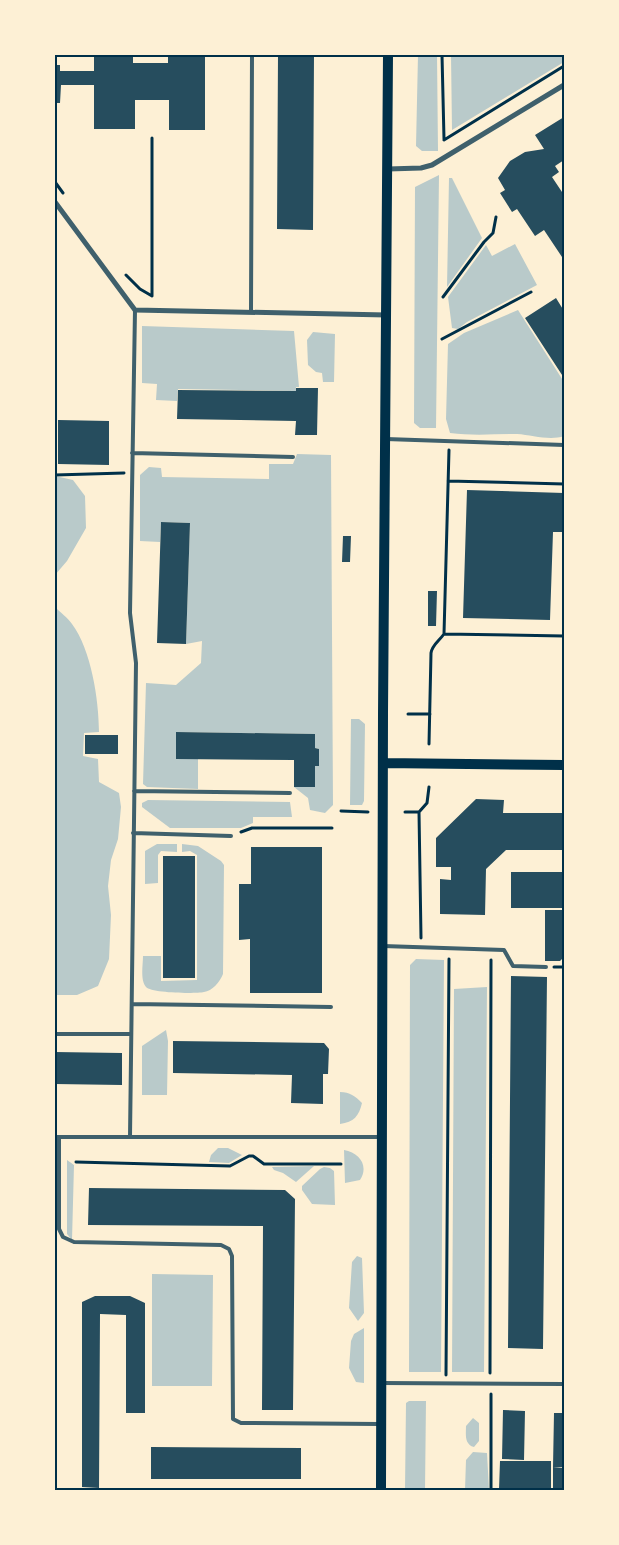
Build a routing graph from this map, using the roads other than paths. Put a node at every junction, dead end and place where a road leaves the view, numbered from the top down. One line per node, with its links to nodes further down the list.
1 (252, 55): 7 (lane)
2 (388, 55): 4 (main road)
3 (564, 85): 4 (street)
4 (388, 169): 8 (main road)
5 (55, 202): 6 (street)
6 (136, 310): 7 (street); 11 (lane)
7 (251, 312): 8 (street)
8 (387, 315): 9 (main road)
9 (386, 439): 10 (lane); 13 (main road)
10 (564, 445)
11 (132, 453): 12 (lane); 15 (lane)
12 (293, 457)
13 (383, 763): 14 (main road); 19 (main road)
14 (564, 764)
15 (134, 791): 16 (lane); 17 (lane)
16 (290, 794)
17 (133, 833): 18 (lane); 21 (lane)
18 (231, 836)
19 (382, 946): 20 (lane); 27 (main road)
20 (546, 967)
21 (132, 1004): 22 (lane); 24 (lane)
22 (331, 1006)
23 (55, 1034): 24 (lane)
24 (132, 1034): 26 (lane)
25 (57, 1136): 26 (lane); 30 (lane)
26 (130, 1137): 27 (lane)
27 (382, 1137): 28 (main road)
28 (382, 1383): 29 (lane); 30 (main road)
29 (564, 1384)
30 (382, 1424): 31 (main road)
31 (381, 1490)

